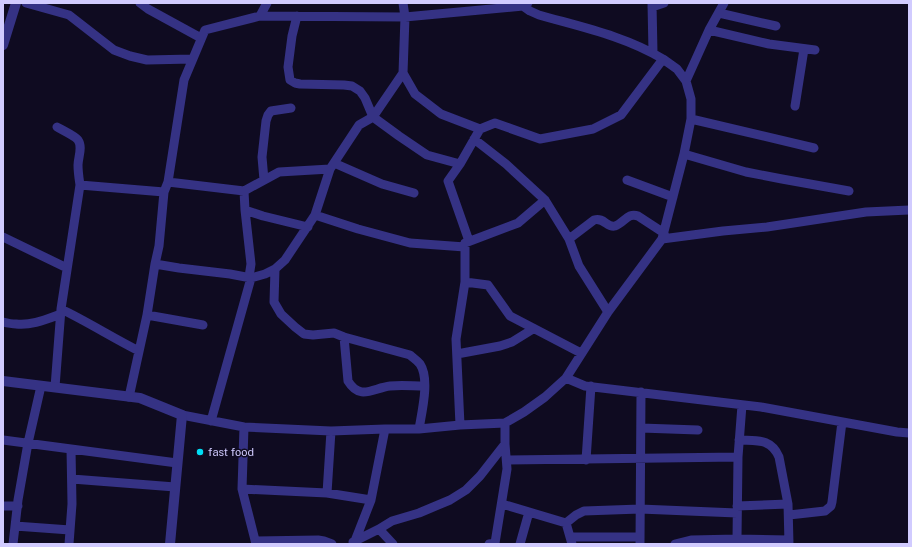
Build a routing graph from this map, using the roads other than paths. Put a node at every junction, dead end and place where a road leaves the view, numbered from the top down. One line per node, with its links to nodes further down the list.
1 (16, 3): 18 (street)
2 (26, 3): 23 (street)
3 (140, 3): 17 (street)
4 (267, 3): 12 (street)
5 (403, 3): 14 (street)
6 (664, 3): 10 (street)
7 (724, 3): 11 (street)
8 (525, 4): 9 (street); 21 (street)
9 (504, 5): 14 (street)
10 (652, 5): 21 (street)
11 (719, 13): 15 (street); 16 (street)
12 (260, 16): 13 (street); 17 (street)
13 (297, 16): 14 (street); 28 (street)
14 (405, 16): 24 (street)
15 (776, 26)
16 (709, 30): 19 (street); 25 (street)
17 (201, 38): 23 (street)
18 (3, 45)
19 (804, 49): 20 (street); 26 (street)
20 (815, 50)
21 (652, 52): 22 (street)
22 (663, 58): 25 (street); 31 (street)
23 (192, 59): 39 (street)
24 (403, 73): 28 (street); 31 (street)
25 (686, 81): 29 (street)
26 (795, 106)
27 (291, 108): 37 (street)
28 (373, 117): 35 (street); 36 (street)
29 (691, 119): 33 (street); 34 (street)
30 (56, 127): 40 (street)
31 (480, 130): 32 (street)
32 (474, 139): 35 (street); 46 (street)
33 (814, 148)
34 (684, 154): 42 (street); 45 (street)
35 (460, 164): 54 (street)
36 (332, 166): 37 (street); 44 (street); 49 (street)
37 (264, 180): 41 (street)
38 (627, 180): 45 (street)
39 (168, 182): 41 (street); 43 (street)
40 (80, 184): 43 (street); 56 (street)
41 (244, 191): 47 (street)
42 (849, 191)
43 (164, 192): 55 (street)
44 (414, 193)
45 (673, 197): 51 (street)
46 (545, 200): 53 (street); 54 (street)
47 (245, 210): 50 (street); 58 (street)
48 (909, 210): 51 (street)
49 (315, 215): 50 (street); 54 (street)
50 (308, 227): 57 (street)
51 (663, 236): 53 (street); 61 (street)
52 (3, 237): 56 (street)
53 (569, 239): 61 (street)
54 (467, 244): 59 (street)
55 (155, 264): 58 (street); 62 (street)
56 (67, 268): 60 (street)
57 (275, 269): 58 (street); 66 (street)
58 (250, 278): 80 (street)
59 (465, 282): 65 (street); 69 (street)
60 (61, 312): 63 (street); 67 (street); 75 (street)
61 (608, 312): 68 (street)
62 (147, 315): 64 (street); 67 (street)
63 (3, 322)
64 (203, 325)
65 (533, 329): 68 (street); 69 (street)
66 (344, 337): 73 (street); 73 (street)
67 (139, 351): 77 (street)
68 (581, 353): 70 (street)
69 (457, 354): 83 (street)
70 (566, 378): 74 (street); 82 (street)
71 (3, 381): 72 (street)
72 (41, 386): 75 (street); 93 (street)
73 (424, 386): 87 (street)
74 (591, 386): 76 (street); 99 (street)
75 (55, 388): 77 (street)
76 (641, 392): 78 (street); 85 (street)
77 (129, 397): 79 (street)
78 (742, 405): 81 (street); 92 (street)
79 (182, 415): 80 (street); 100 (street)
80 (211, 421): 84 (street)
81 (842, 422): 90 (street); 113 (street)
82 (505, 423): 83 (street); 94 (street)
83 (460, 425): 87 (street)
84 (244, 427): 89 (street); 103 (street)
85 (641, 428): 88 (street); 97 (street)
86 (385, 429): 87 (street); 89 (street); 105 (street)
87 (419, 429)
88 (698, 430)
89 (331, 431): 104 (street)
90 (909, 433)
91 (3, 440): 93 (street)
92 (739, 440): 96 (street); 107 (street)
93 (28, 443): 95 (street); 109 (street)
94 (505, 444): 98 (street); 116 (street)
95 (71, 449): 100 (street); 101 (street)
96 (738, 457): 97 (street); 111 (street)
97 (640, 458): 99 (street); 110 (street)
98 (507, 460): 99 (street); 106 (street)
99 (586, 460)
100 (177, 463): 102 (street)
101 (72, 479): 102 (street); 117 (street)
102 (175, 487): 126 (street)
103 (242, 489): 104 (street); 121 (street)
104 (327, 494): 105 (street)
105 (372, 500): 122 (street)
106 (502, 504): 112 (street); 129 (street)
107 (788, 504): 111 (street); 113 (street)
108 (3, 506): 109 (street)
109 (18, 506): 115 (street)
110 (640, 509): 111 (street); 114 (street); 120 (street)
111 (737, 509): 118 (street)
112 (529, 512): 114 (street); 130 (street)
113 (789, 515): 123 (street)
114 (566, 523): 119 (street)
115 (15, 526): 117 (street); 124 (street)
116 (379, 528): 122 (street); 128 (street)
117 (70, 530): 125 (street)
118 (737, 539): 123 (street); 131 (street)
119 (571, 541): 120 (street)
120 (640, 541)
121 (256, 542): 127 (street)
122 (353, 542)
123 (789, 542)
124 (13, 544)
125 (69, 544)
126 (170, 544)
127 (332, 544)
128 (394, 544)
129 (493, 544)
130 (520, 544)
131 (675, 544)

